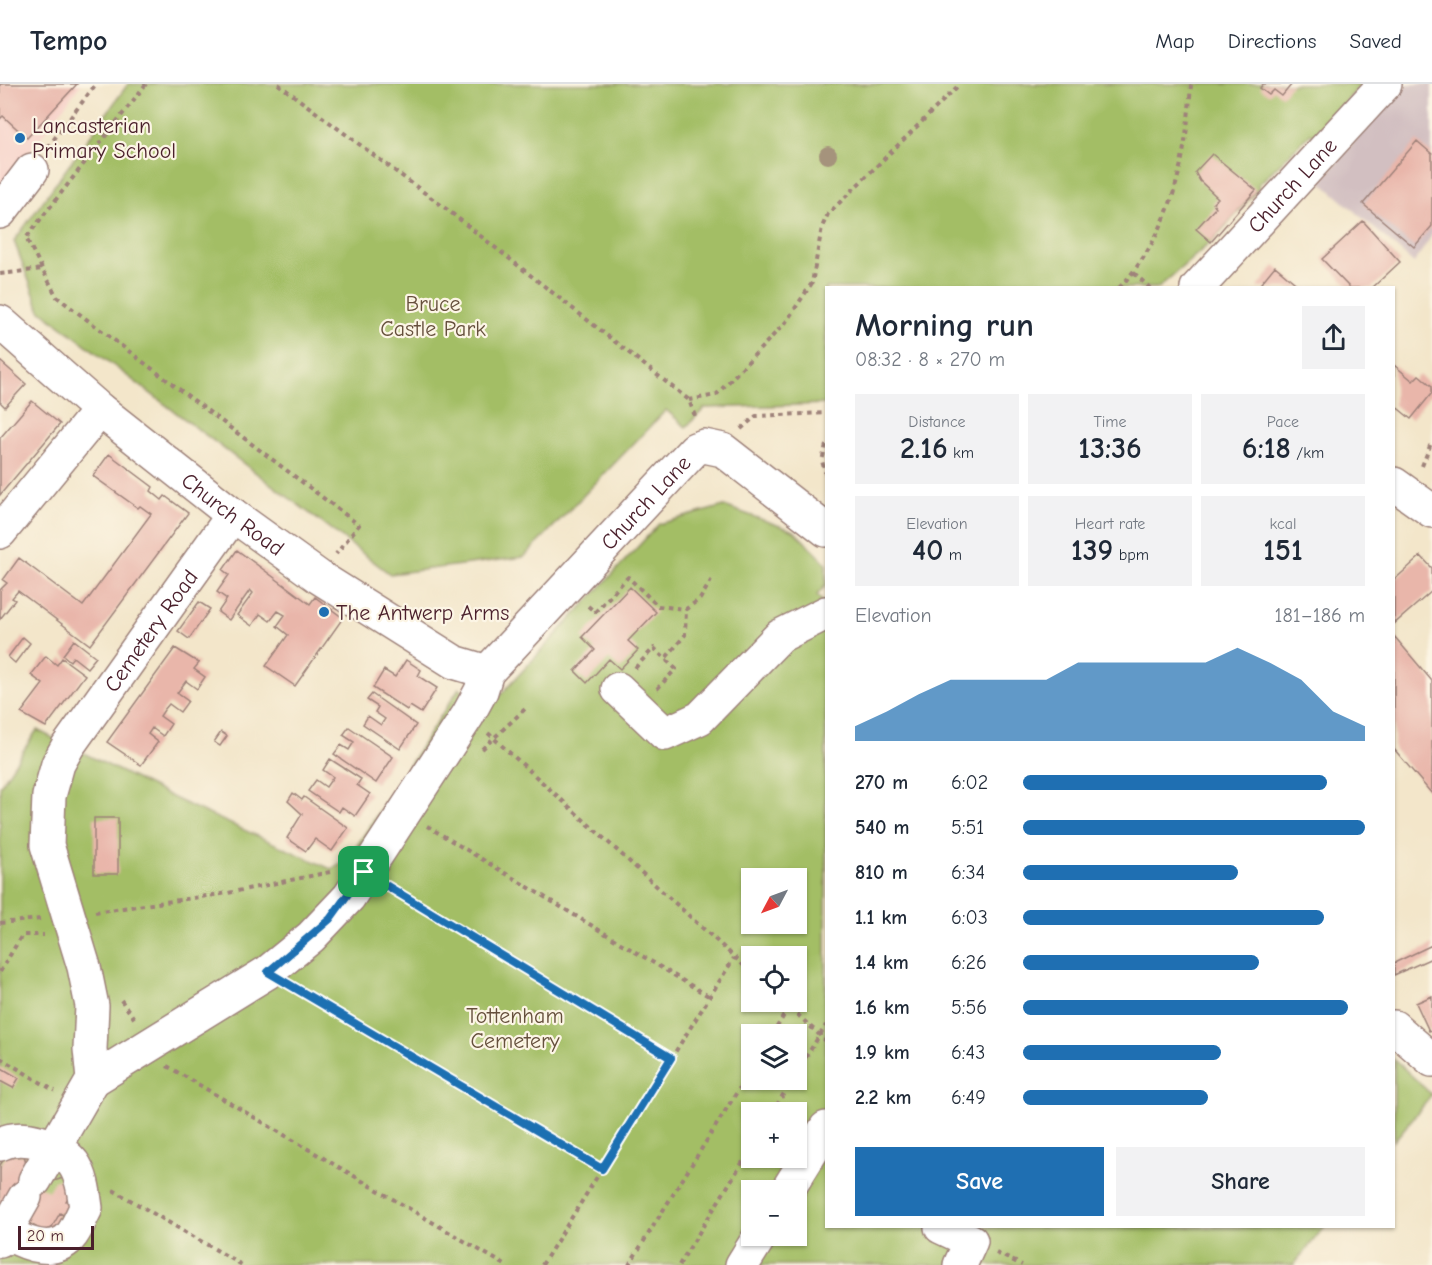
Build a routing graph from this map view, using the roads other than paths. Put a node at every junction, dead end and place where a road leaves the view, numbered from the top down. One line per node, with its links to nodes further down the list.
1 (1385, 84): 4 (street, Church Lane)
2 (32, 170): 3 (street)
3 (0, 213)
4 (1199, 286)
5 (0, 322): 6 (street, Church Road)
6 (100, 410): 9 (street, Church Road); 11 (street)
7 (1395, 485): 8 (street)
8 (1432, 511)
9 (233, 515): 13 (street, Church Road); 17 (street, Cemetery Road)
10 (825, 529): 13 (street, Church Lane)
11 (0, 532)
12 (825, 614): 14 (street)
13 (487, 672): 17 (street)
14 (635, 684)
15 (1395, 1028): 16 (street)
16 (1432, 1060)
17 (86, 1093): 20 (street)
18 (825, 1132): 21 (street)
19 (0, 1144): 20 (street)
20 (55, 1147): 24 (street); 24 (street)
21 (816, 1167): 22 (street)
22 (800, 1180)
23 (944, 1228): 27 (street)
24 (2, 1234)
25 (754, 1246): 26 (street)
26 (742, 1265)
27 (960, 1265)

